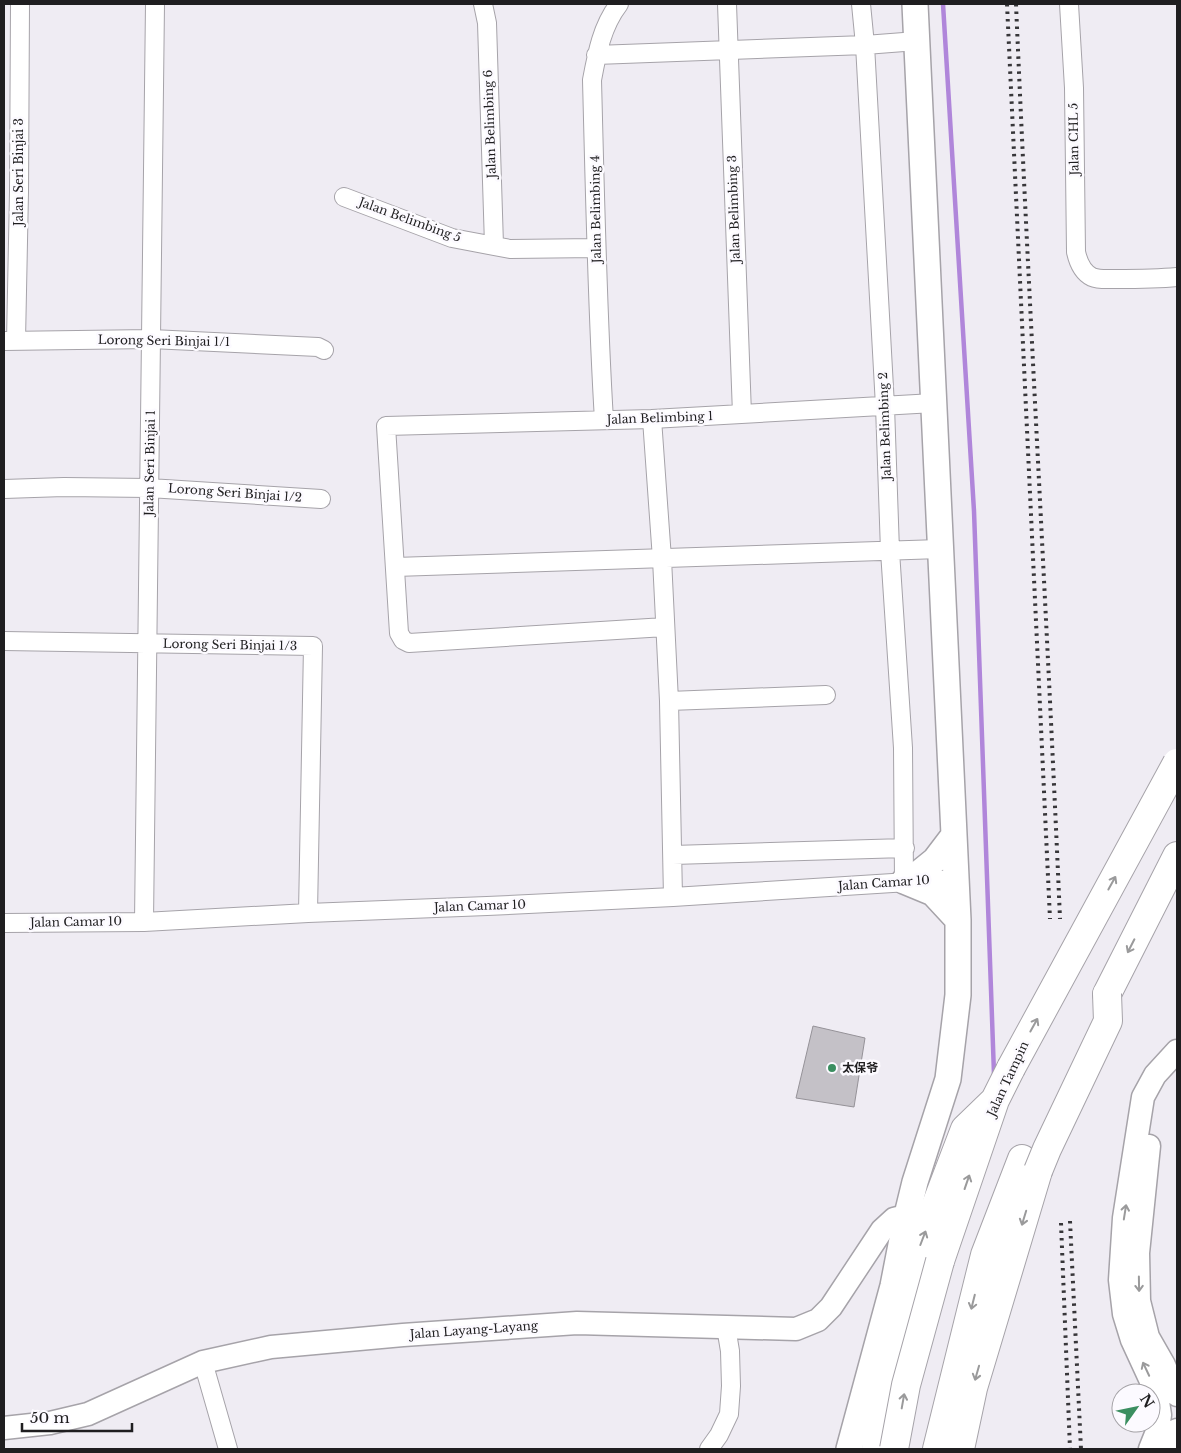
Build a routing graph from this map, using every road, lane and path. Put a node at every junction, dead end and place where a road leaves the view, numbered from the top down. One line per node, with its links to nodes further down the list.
1 (20, 4): 11 (street, Jalan Seri Binjai 3)
2 (155, 4): 18 (street, Jalan Seri Binjai 1)
3 (484, 4): 15 (street, Jalan Belimbing 6)
4 (619, 4): 13 (street, Jalan Belimbing 4)
5 (726, 4): 12 (street, Jalan Belimbing 3)
6 (862, 4): 10 (street, Jalan Belimbing 2)
7 (915, 4): 9 (main road)
8 (1069, 4): 17 (street, Jalan CHL 5)
9 (918, 41): 10 (street); 21 (main road)
10 (865, 45): 12 (street); 22 (street, Jalan Belimbing 2)
11 (12, 46): 19 (street, Jalan Seri Binjai 3)
12 (728, 50): 13 (street); 23 (street, Jalan Belimbing 3)
13 (596, 55): 16 (street, Jalan Belimbing 4)
14 (344, 197): 15 (street, Jalan Belimbing 5)
15 (494, 246): 16 (street, Jalan Belimbing 5)
16 (596, 248): 25 (street, Jalan Belimbing 4)
17 (1177, 277)
18 (151, 339): 19 (street, Lorong Seri Binjai 1/1); 20 (street, Lorong Seri Binjai 1/1); 26 (street, Jalan Seri Binjai 1)
19 (10, 341)
20 (324, 350)
21 (934, 403): 22 (street, Jalan Belimbing 1); 29 (main road)
22 (885, 406): 23 (street, Jalan Belimbing 1); 30 (street, Jalan Belimbing 2)
23 (742, 414): 24 (street, Jalan Belimbing 1)
24 (652, 419): 25 (street, Jalan Belimbing 1); 31 (street)
25 (604, 420): 32 (street, Jalan Belimbing 1)
26 (149, 488): 27 (street, Lorong Seri Binjai 1/2); 28 (street, Lorong Seri Binjai 1/2); 35 (street, Jalan Seri Binjai 1)
27 (4, 489)
28 (321, 499)
29 (940, 550): 30 (street); 39 (main road)
30 (890, 551): 31 (street); 40 (street, Jalan Belimbing 2)
31 (662, 559): 32 (street); 33 (street)
32 (395, 567): 33 (street)
33 (665, 627): 37 (street)
34 (4, 641): 35 (street, Lorong Seri Binjai 1/3)
35 (147, 643): 46 (street, Lorong Seri Binjai 1/3); 48 (street, Jalan Seri Binjai 1)
36 (826, 695): 37 (street)
37 (669, 701): 41 (street)
38 (1177, 763): 52 (highway, Jalan Tampin, one-way to 38, bridge)
39 (954, 835): 43 (main road); 44 (main road)
40 (904, 848): 41 (street); 44 (street, Jalan Belimbing 2)
41 (673, 855): 45 (street)
42 (1177, 856): 53 (highway, one-way to 53, bridge)
43 (956, 879): 44 (street, Jalan Camar 10); 47 (main road)
44 (904, 882): 45 (street, Jalan Camar 10); 47 (main road)
45 (673, 897): 46 (street, Jalan Camar 10)
46 (308, 913): 48 (street, Jalan Camar 10)
47 (958, 920): 54 (main road)
48 (144, 922): 49 (street, Jalan Camar 10)
49 (4, 923)
50 (1177, 1051): 67 (street, one-way to 50)
51 (1177, 1068): 57 (street, one-way to 57)
52 (995, 1100): 58 (highway, one-way to 52); 65 (highway, Jalan Tampin, one-way to 52, bridge)
53 (1030, 1165): 66 (highway, one-way to 66); 66 (highway, one-way to 66)
54 (906, 1219): 55 (street, Jalan Layang-Layang); 63 (main road)
55 (726, 1327): 56 (street, Jalan Layang-Layang); 62 (street)
56 (202, 1362): 59 (street, Jalan Layang-Layang); 61 (street)
57 (1177, 1395)
58 (879, 1421): 64 (highway); 65 (highway)
59 (4, 1428)
60 (1177, 1430): 68 (street)
61 (228, 1449)
62 (709, 1449)
63 (849, 1449)
64 (876, 1449)
65 (896, 1449)
66 (956, 1449)
67 (1150, 1449)
68 (1170, 1449)

